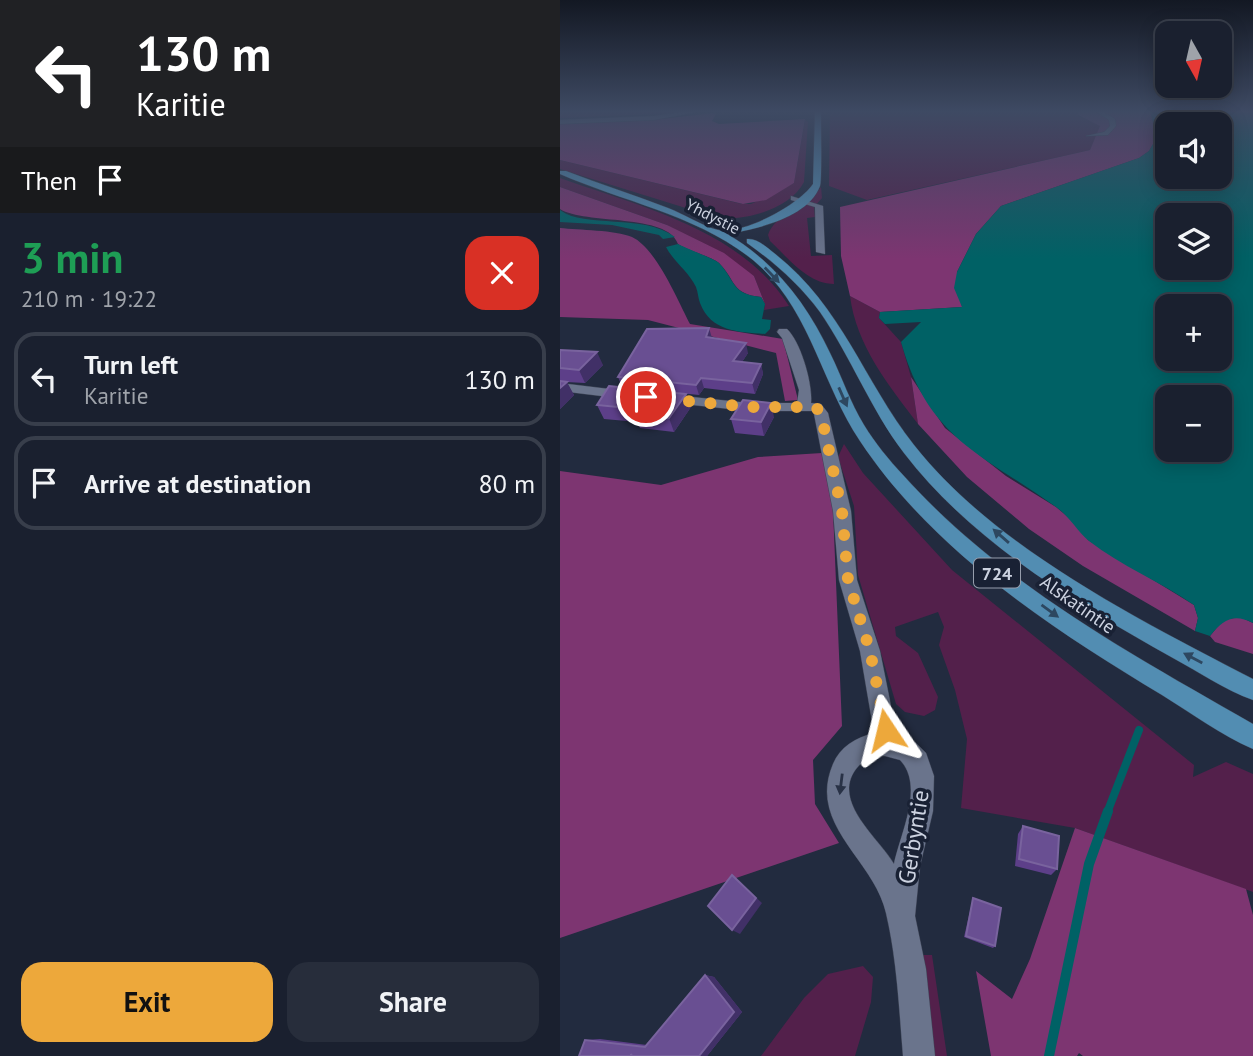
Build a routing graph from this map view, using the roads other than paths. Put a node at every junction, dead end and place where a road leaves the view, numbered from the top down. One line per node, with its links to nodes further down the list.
1 (816, 160): 3 (main road)
2 (561, 173): 5 (main road, Yhdystie / 724)
3 (799, 199): 4 (main road); 5 (main road); 6 (street)
4 (780, 215): 5 (main road); 7 (main road)
5 (725, 230): 7 (main road, Yhdystie / 724); 10 (main road, Yhdystie / 724, one-way to 10)
6 (821, 252)
7 (772, 257): 8 (main road, Yhdystie / 724)
8 (824, 311): 13 (main road, Alskatintie / 724, one-way to 8)
9 (783, 332): 12 (street)
10 (814, 335): 14 (main road, Alskatintie / 724, one-way to 14)
11 (560, 387): 12 (street)
12 (804, 406): 15 (street)
13 (1253, 690)
14 (1253, 737)
15 (887, 744): 16 (street, Gerbyntie); 16 (street, Gerbyntie, one-way to 16)
16 (901, 918): 17 (street, Gerbyntie)
17 (919, 1056)

